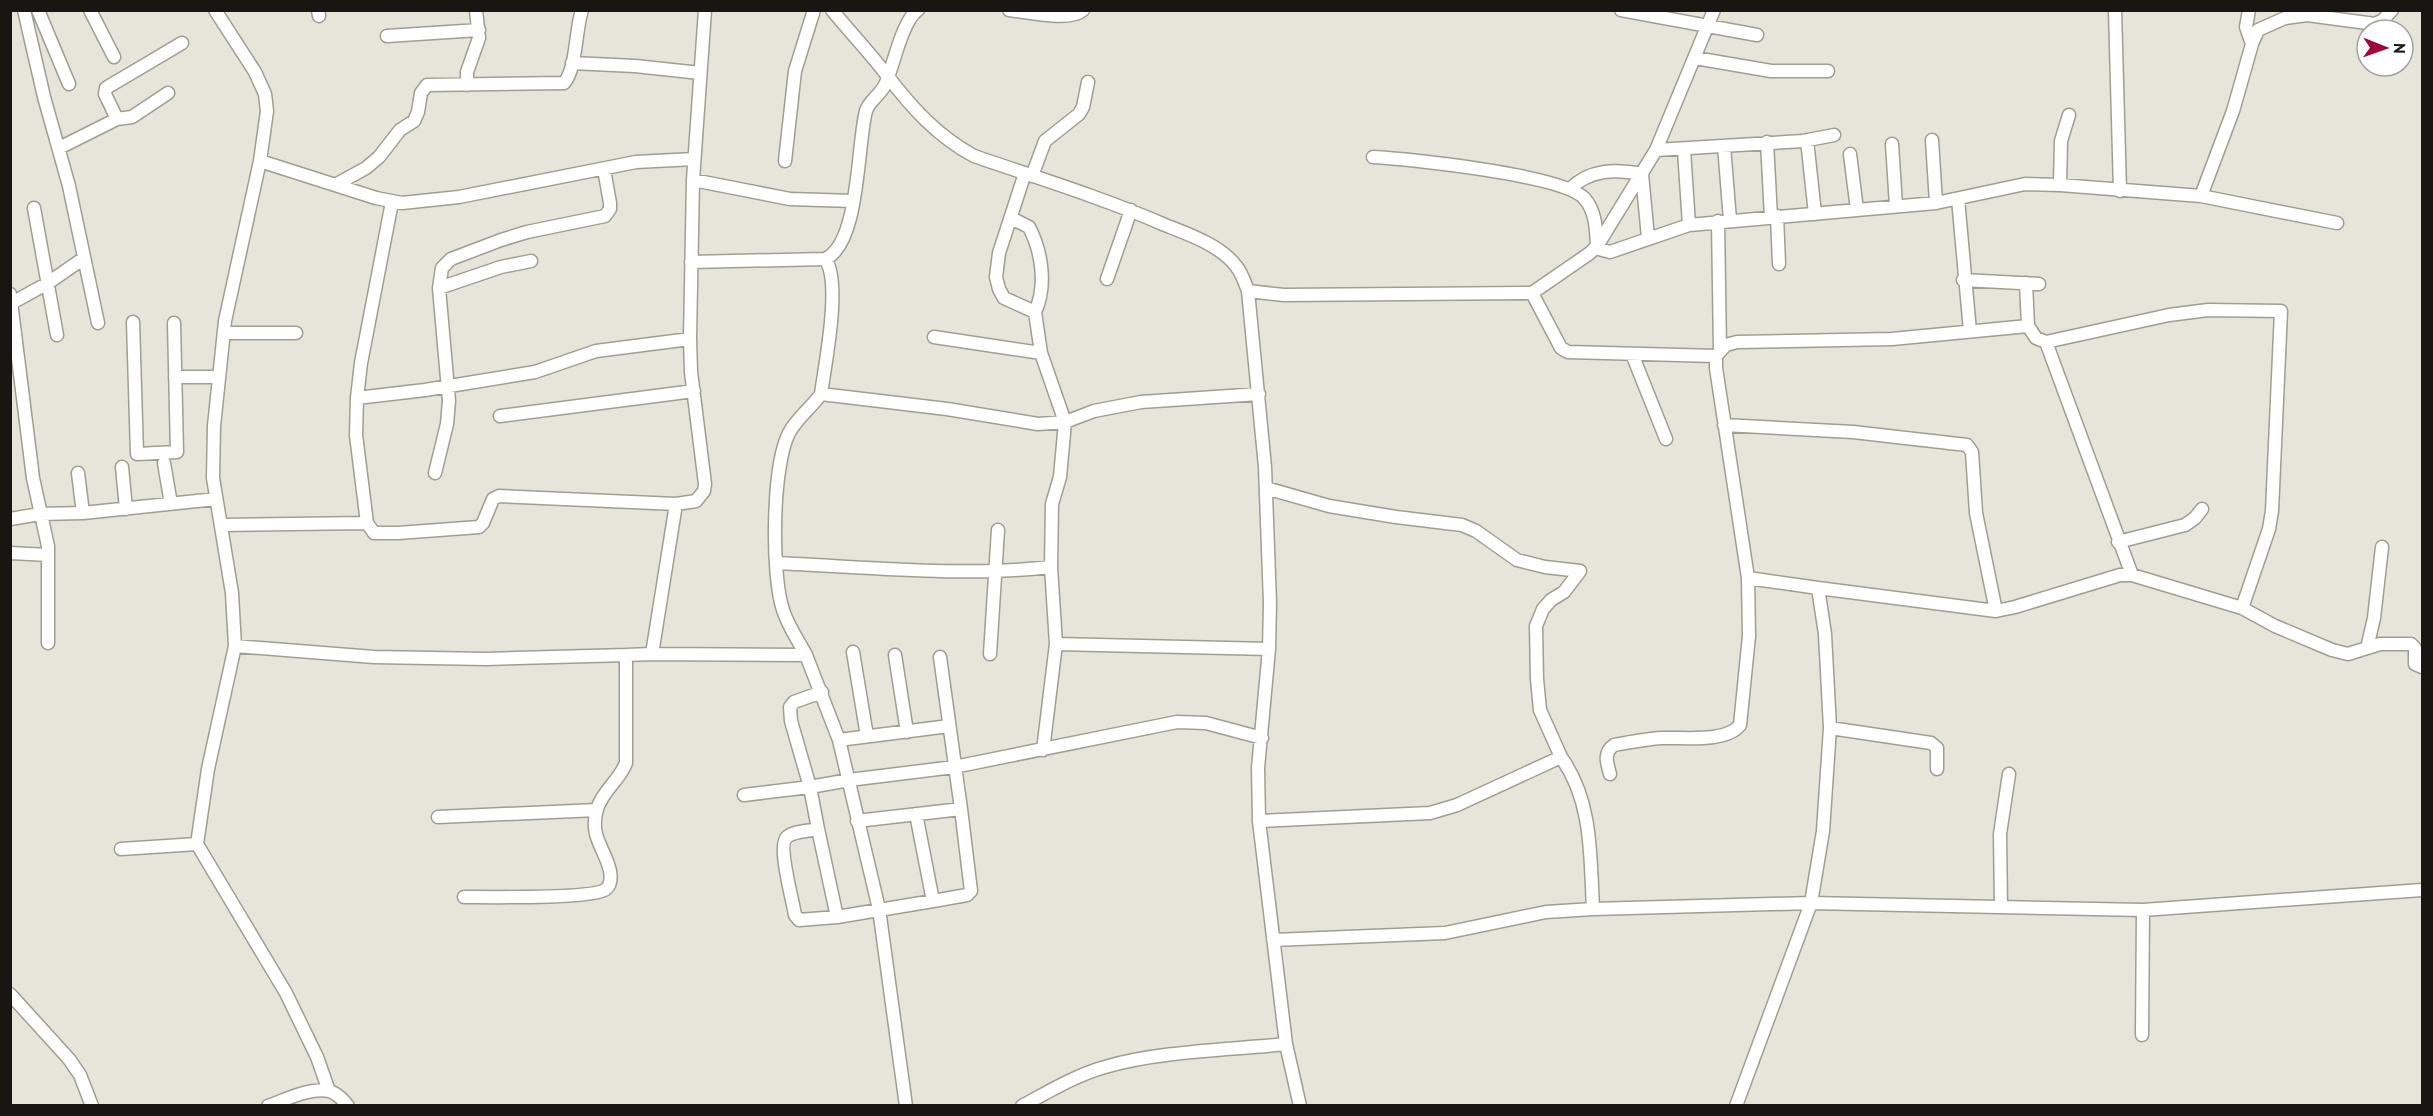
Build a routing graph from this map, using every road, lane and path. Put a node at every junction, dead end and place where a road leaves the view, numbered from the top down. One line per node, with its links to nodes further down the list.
1 (24, 10): 42 (street)
2 (38, 10): 31 (street)
3 (90, 10): 24 (street)
4 (215, 10): 48 (street)
5 (476, 10): 19 (street)
6 (582, 10): 26 (street)
7 (705, 10): 28 (street)
8 (814, 10): 49 (street)
9 (832, 10): 29 (street)
10 (918, 10): 29 (street)
11 (1010, 10): 12 (street)
12 (1083, 10)
13 (1621, 10): 18 (street)
14 (1714, 10): 18 (street)
15 (2115, 10): 57 (street)
16 (2249, 10): 23 (street)
17 (2392, 10): 23 (street)
18 (1707, 27): 20 (street); 25 (street)
19 (478, 30): 21 (street); 32 (street)
20 (1757, 35)
21 (387, 36)
22 (182, 43): 35 (street)
23 (2252, 44): 58 (street)
24 (114, 57)
25 (1695, 58): 27 (street); 43 (street)
26 (572, 63): 28 (street); 32 (street)
27 (1828, 71)
28 (700, 74): 47 (street)
29 (887, 76): 52 (street); 60 (street)
30 (1088, 82): 52 (street)
31 (69, 84)
32 (467, 85): 54 (street)
33 (168, 93): 35 (street)
34 (2069, 115): 55 (street)
35 (117, 118): 42 (street)
36 (1834, 135): 37 (street)
37 (1807, 140): 39 (street); 67 (street)
38 (1932, 140): 62 (street)
39 (1767, 142): 41 (street); 68 (street)
40 (1892, 144): 63 (street)
41 (1724, 146): 44 (street); 70 (street)
42 (59, 147): 75 (street)
43 (1656, 150): 44 (street); 51 (street)
44 (1684, 150): 72 (street)
45 (1850, 154): 66 (street)
46 (1373, 158): 56 (street)
47 (694, 159): 50 (street); 53 (street)
48 (260, 161): 54 (street); 93 (street)
49 (785, 161)
50 (604, 170): 61 (street); 83 (street)
51 (1642, 174): 56 (street); 73 (street); 74 (street)
52 (1029, 175): 65 (street); 69 (street)
53 (693, 180): 60 (street); 78 (street)
54 (335, 185): 61 (street)
55 (2060, 185): 57 (street); 59 (street)
56 (1570, 189): 74 (street)
57 (2120, 191): 58 (street)
58 (2201, 196): 71 (street)
59 (1958, 200): 62 (street); 81 (street)
60 (854, 201): 76 (street)
61 (392, 202): 108 (street)
62 (1936, 203): 63 (street)
63 (1896, 206): 66 (street)
64 (34, 208): 82 (street)
65 (1131, 210): 80 (street); 84 (street)
66 (1857, 210): 67 (street)
67 (1815, 214): 68 (street)
68 (1774, 217): 70 (street); 79 (street)
69 (1011, 218): 87 (street); 87 (street)
70 (1724, 221): 72 (street); 100 (street)
71 (2337, 223)
72 (1689, 225): 73 (street)
73 (1648, 238): 74 (street)
74 (1596, 246): 85 (street)
75 (84, 258): 82 (street); 89 (street)
76 (825, 259): 78 (street); 106 (street)
77 (531, 261): 83 (street)
78 (691, 262): 97 (street)
79 (1779, 264)
80 (1107, 279)
81 (1964, 280): 91 (street); 92 (street)
82 (48, 283): 86 (street); 95 (street)
83 (439, 288): 104 (street)
84 (1248, 291): 85 (street); 107 (street)
85 (1532, 293): 101 (street)
86 (11, 300): 124 (street)
87 (1035, 312): 99 (street)
88 (133, 322): 103 (street)
89 (98, 323)
90 (174, 323): 103 (street)
91 (2028, 326): 92 (street); 98 (street)
92 (1970, 331): 100 (street)
93 (224, 333): 94 (street); 102 (street)
94 (296, 333)
95 (57, 335)
96 (934, 337): 99 (street)
97 (690, 339): 104 (street); 105 (street)
98 (2046, 342): 129 (street); 139 (street)
99 (1041, 353): 110 (street)
100 (1718, 353): 101 (street); 111 (street)
101 (1632, 354): 112 (street)
102 (219, 376): 103 (street); 118 (street)
103 (176, 377)
104 (449, 385): 108 (street); 115 (street)
105 (694, 391): 109 (street); 120 (street)
106 (821, 394): 110 (street); 133 (street)
107 (1259, 394): 110 (street); 117 (street)
108 (357, 398): 126 (street)
109 (500, 416)
110 (1065, 422): 134 (street)
111 (1724, 425): 137 (street); 140 (street)
112 (1666, 439)
113 (164, 463): 119 (street)
114 (122, 467): 121 (street)
115 (435, 472)
116 (78, 473): 123 (street)
117 (1266, 488): 145 (street); 162 (street)
118 (216, 499): 119 (street); 127 (street)
119 (171, 504): 121 (street)
120 (676, 504): 126 (street); 147 (street)
121 (126, 509): 123 (street)
122 (2202, 509): 129 (street)
123 (83, 513): 124 (street)
124 (40, 514): 125 (street); 132 (street)
125 (10, 519)
126 (368, 523): 127 (street)
127 (222, 525): 143 (street)
128 (998, 530): 135 (street)
129 (2118, 542): 136 (street)
130 (2382, 547): 144 (street)
131 (10, 553): 132 (street)
132 (48, 555): 141 (street)
133 (776, 562): 135 (street); 150 (street)
134 (1051, 567): 135 (street); 142 (street)
135 (995, 571): 148 (street)
136 (2132, 575): 139 (street); 140 (street)
137 (1748, 578): 138 (street); 165 (street)
138 (1818, 588): 140 (street); 156 (street)
139 (2242, 608): 144 (street)
140 (1996, 611)
141 (48, 644)
142 (1056, 644): 145 (street); 161 (street)
143 (235, 646): 149 (street); 177 (street)
144 (2367, 648): 153 (street)
145 (1269, 649): 159 (street)
146 (853, 652): 158 (street)
147 (652, 654): 149 (street); 150 (street)
148 (990, 654)
149 (626, 655): 171 (street)
150 (806, 655): 154 (street)
151 (895, 655): 157 (street)
152 (940, 657): 155 (street)
153 (2422, 667)
154 (822, 692): 160 (street); 168 (street)
155 (949, 726): 157 (street); 163 (street)
156 (1830, 728): 164 (street); 182 (street)
157 (907, 732): 158 (street)
158 (867, 736): 160 (street)
159 (1262, 738): 161 (street); 175 (street)
160 (839, 740): 167 (street)
161 (1043, 750): 163 (street)
162 (1561, 757): 175 (street); 185 (street)
163 (954, 767): 167 (street); 170 (street)
164 (1937, 769)
165 (1610, 774)
166 (2009, 774): 183 (street)
167 (849, 780): 168 (street); 174 (street)
168 (810, 788): 169 (street); 176 (street)
169 (744, 795)
170 (961, 809): 172 (street); 181 (street)
171 (597, 810): 173 (street); 180 (street)
172 (916, 814): 174 (street); 181 (street)
173 (438, 817)
174 (857, 821): 184 (street)
175 (1259, 822): 188 (street)
176 (818, 829): 187 (street); 187 (street)
177 (197, 844): 178 (street); 192 (street)
178 (121, 849)
179 (2422, 890): 186 (street)
180 (464, 897)
181 (933, 901): 184 (street)
182 (1811, 903): 183 (street); 185 (street); 199 (street)
183 (2001, 907): 186 (street)
184 (879, 909): 187 (street); 196 (street)
185 (1593, 909): 188 (street)
186 (2143, 910): 190 (street)
187 (837, 917)
188 (1273, 940): 191 (street)
189 (10, 994): 193 (street)
190 (2142, 1035)
191 (1287, 1044): 197 (street); 198 (street)
192 (329, 1091): 194 (street); 195 (street)
193 (92, 1106)
194 (268, 1106)
195 (348, 1106)
196 (906, 1106)
197 (1022, 1106)
198 (1300, 1106)
199 (1736, 1106)

